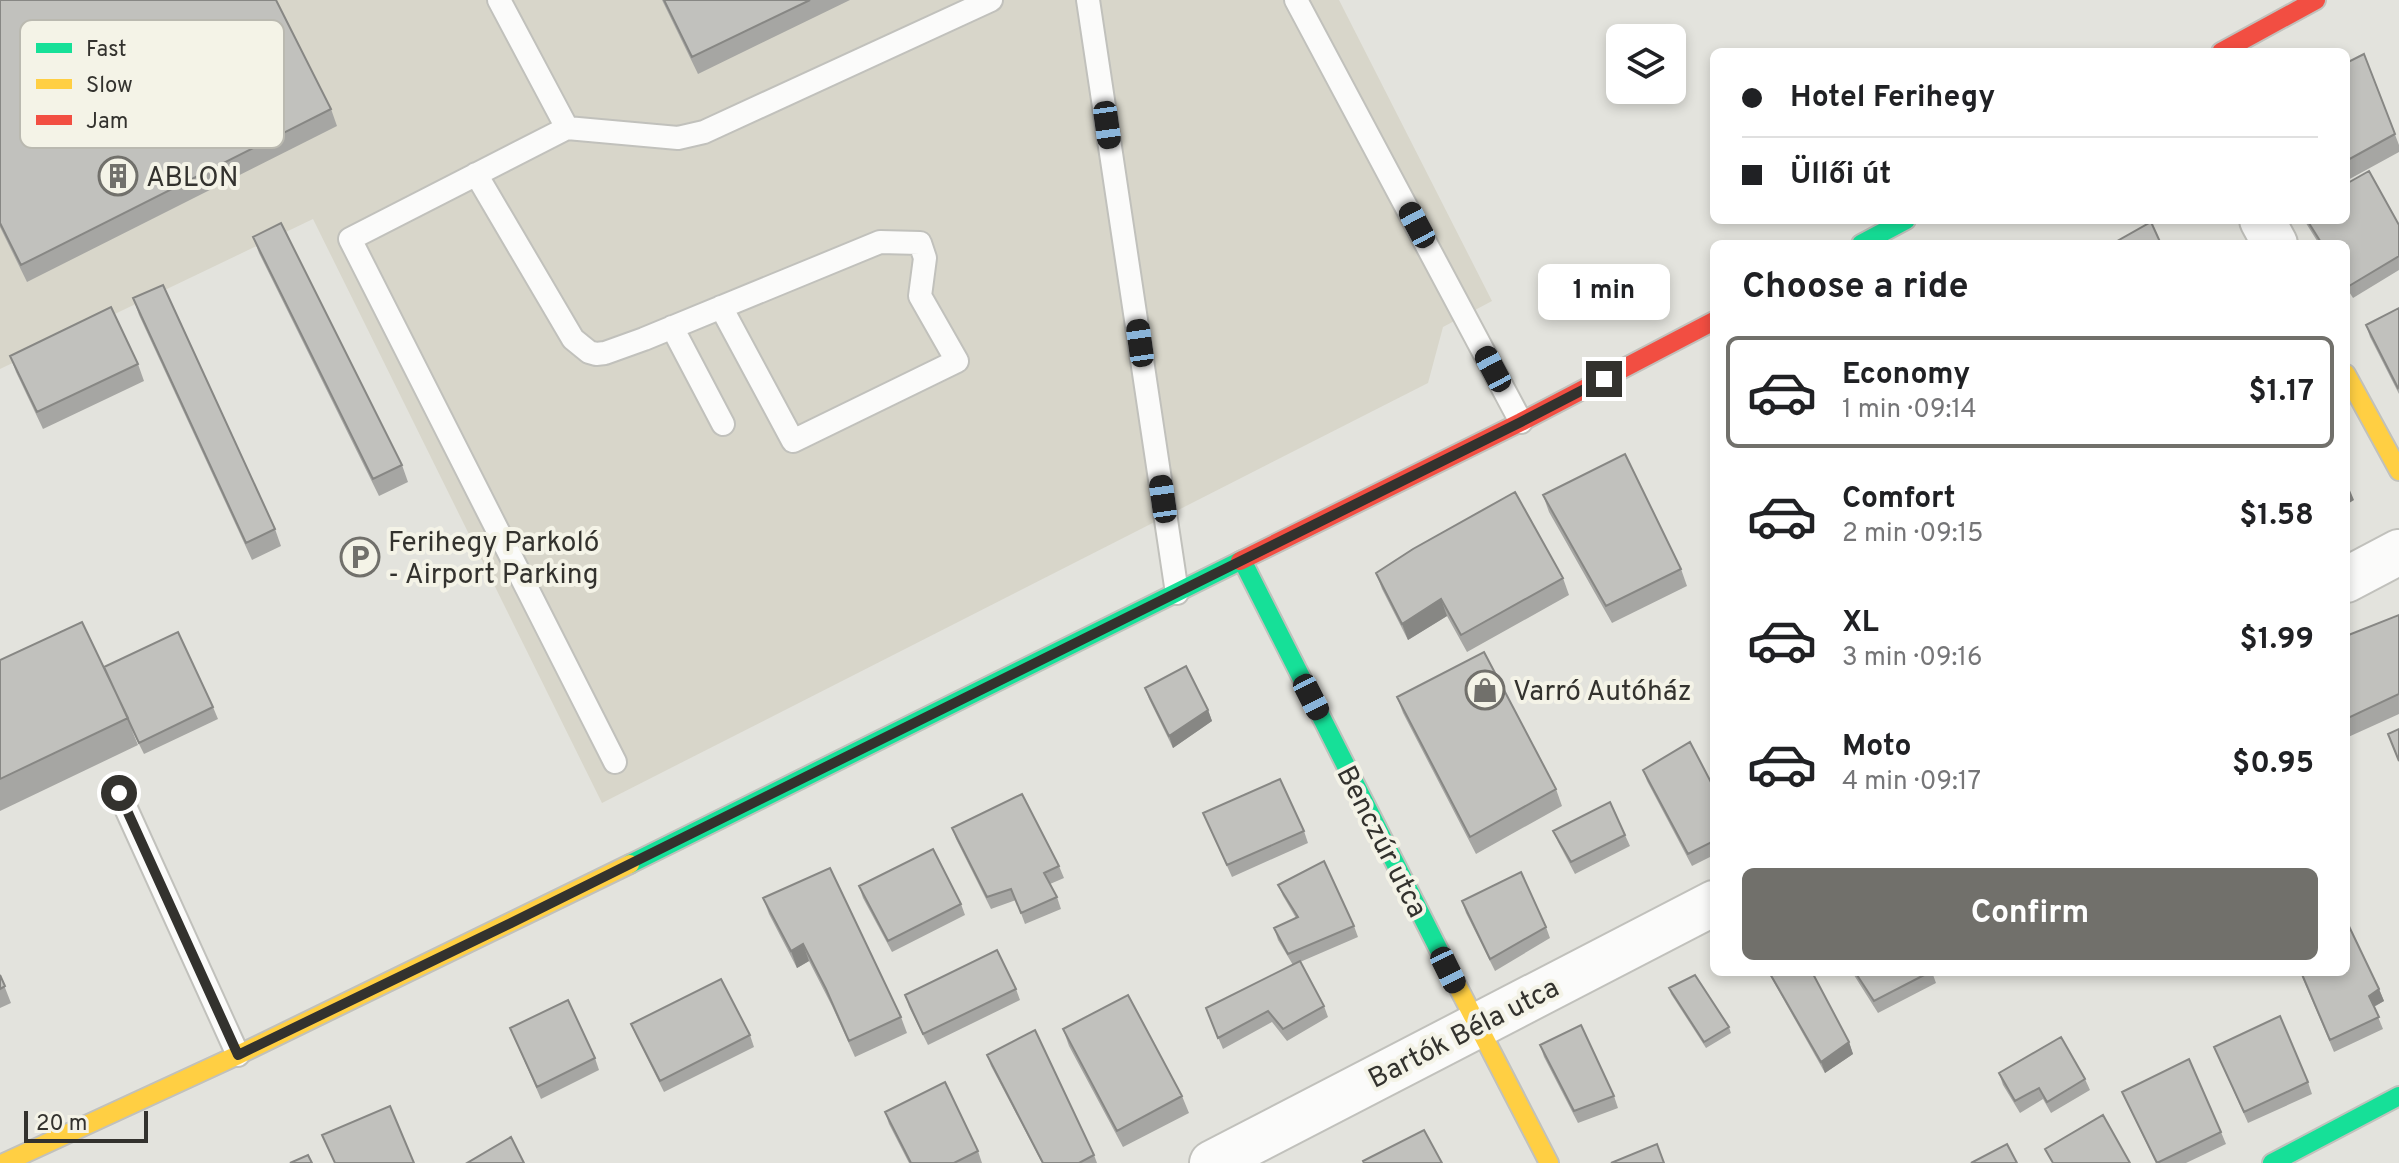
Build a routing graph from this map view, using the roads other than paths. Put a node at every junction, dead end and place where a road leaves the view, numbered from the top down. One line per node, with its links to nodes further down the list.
1 (499, 0): 7 (lane)
2 (991, 0): 7 (lane)
3 (1088, 0): 21 (lane)
4 (1296, 0): 15 (lane)
5 (2316, 0): 6 (main road)
6 (2228, 48)
7 (567, 128): 8 (lane)
8 (476, 174): 13 (lane); 22 (lane)
9 (1898, 224): 10 (main road)
10 (1868, 240)
11 (721, 307): 11 (lane); 13 (lane)
12 (1710, 323): 15 (main road)
13 (672, 327): 16 (lane)
14 (2350, 381): 17 (main road)
15 (1521, 422): 19 (main road)
16 (723, 424)
17 (2399, 471)
18 (2399, 552): 20 (street)
19 (1242, 560): 21 (main road); 25 (main road, Benczúr utca)
20 (2350, 578)
21 (1177, 593): 26 (main road)
22 (615, 762)
23 (119, 793): 26 (lane)
24 (1710, 905): 25 (street, Bartók Béla utca)
25 (1476, 1024): 29 (street, Bartók Béla utca); 30 (main road, Benczúr utca)
26 (238, 1055): 28 (main road)
27 (2399, 1096): 31 (main road)
28 (16, 1161)
29 (1212, 1163)
30 (1549, 1163)
31 (2272, 1163)

